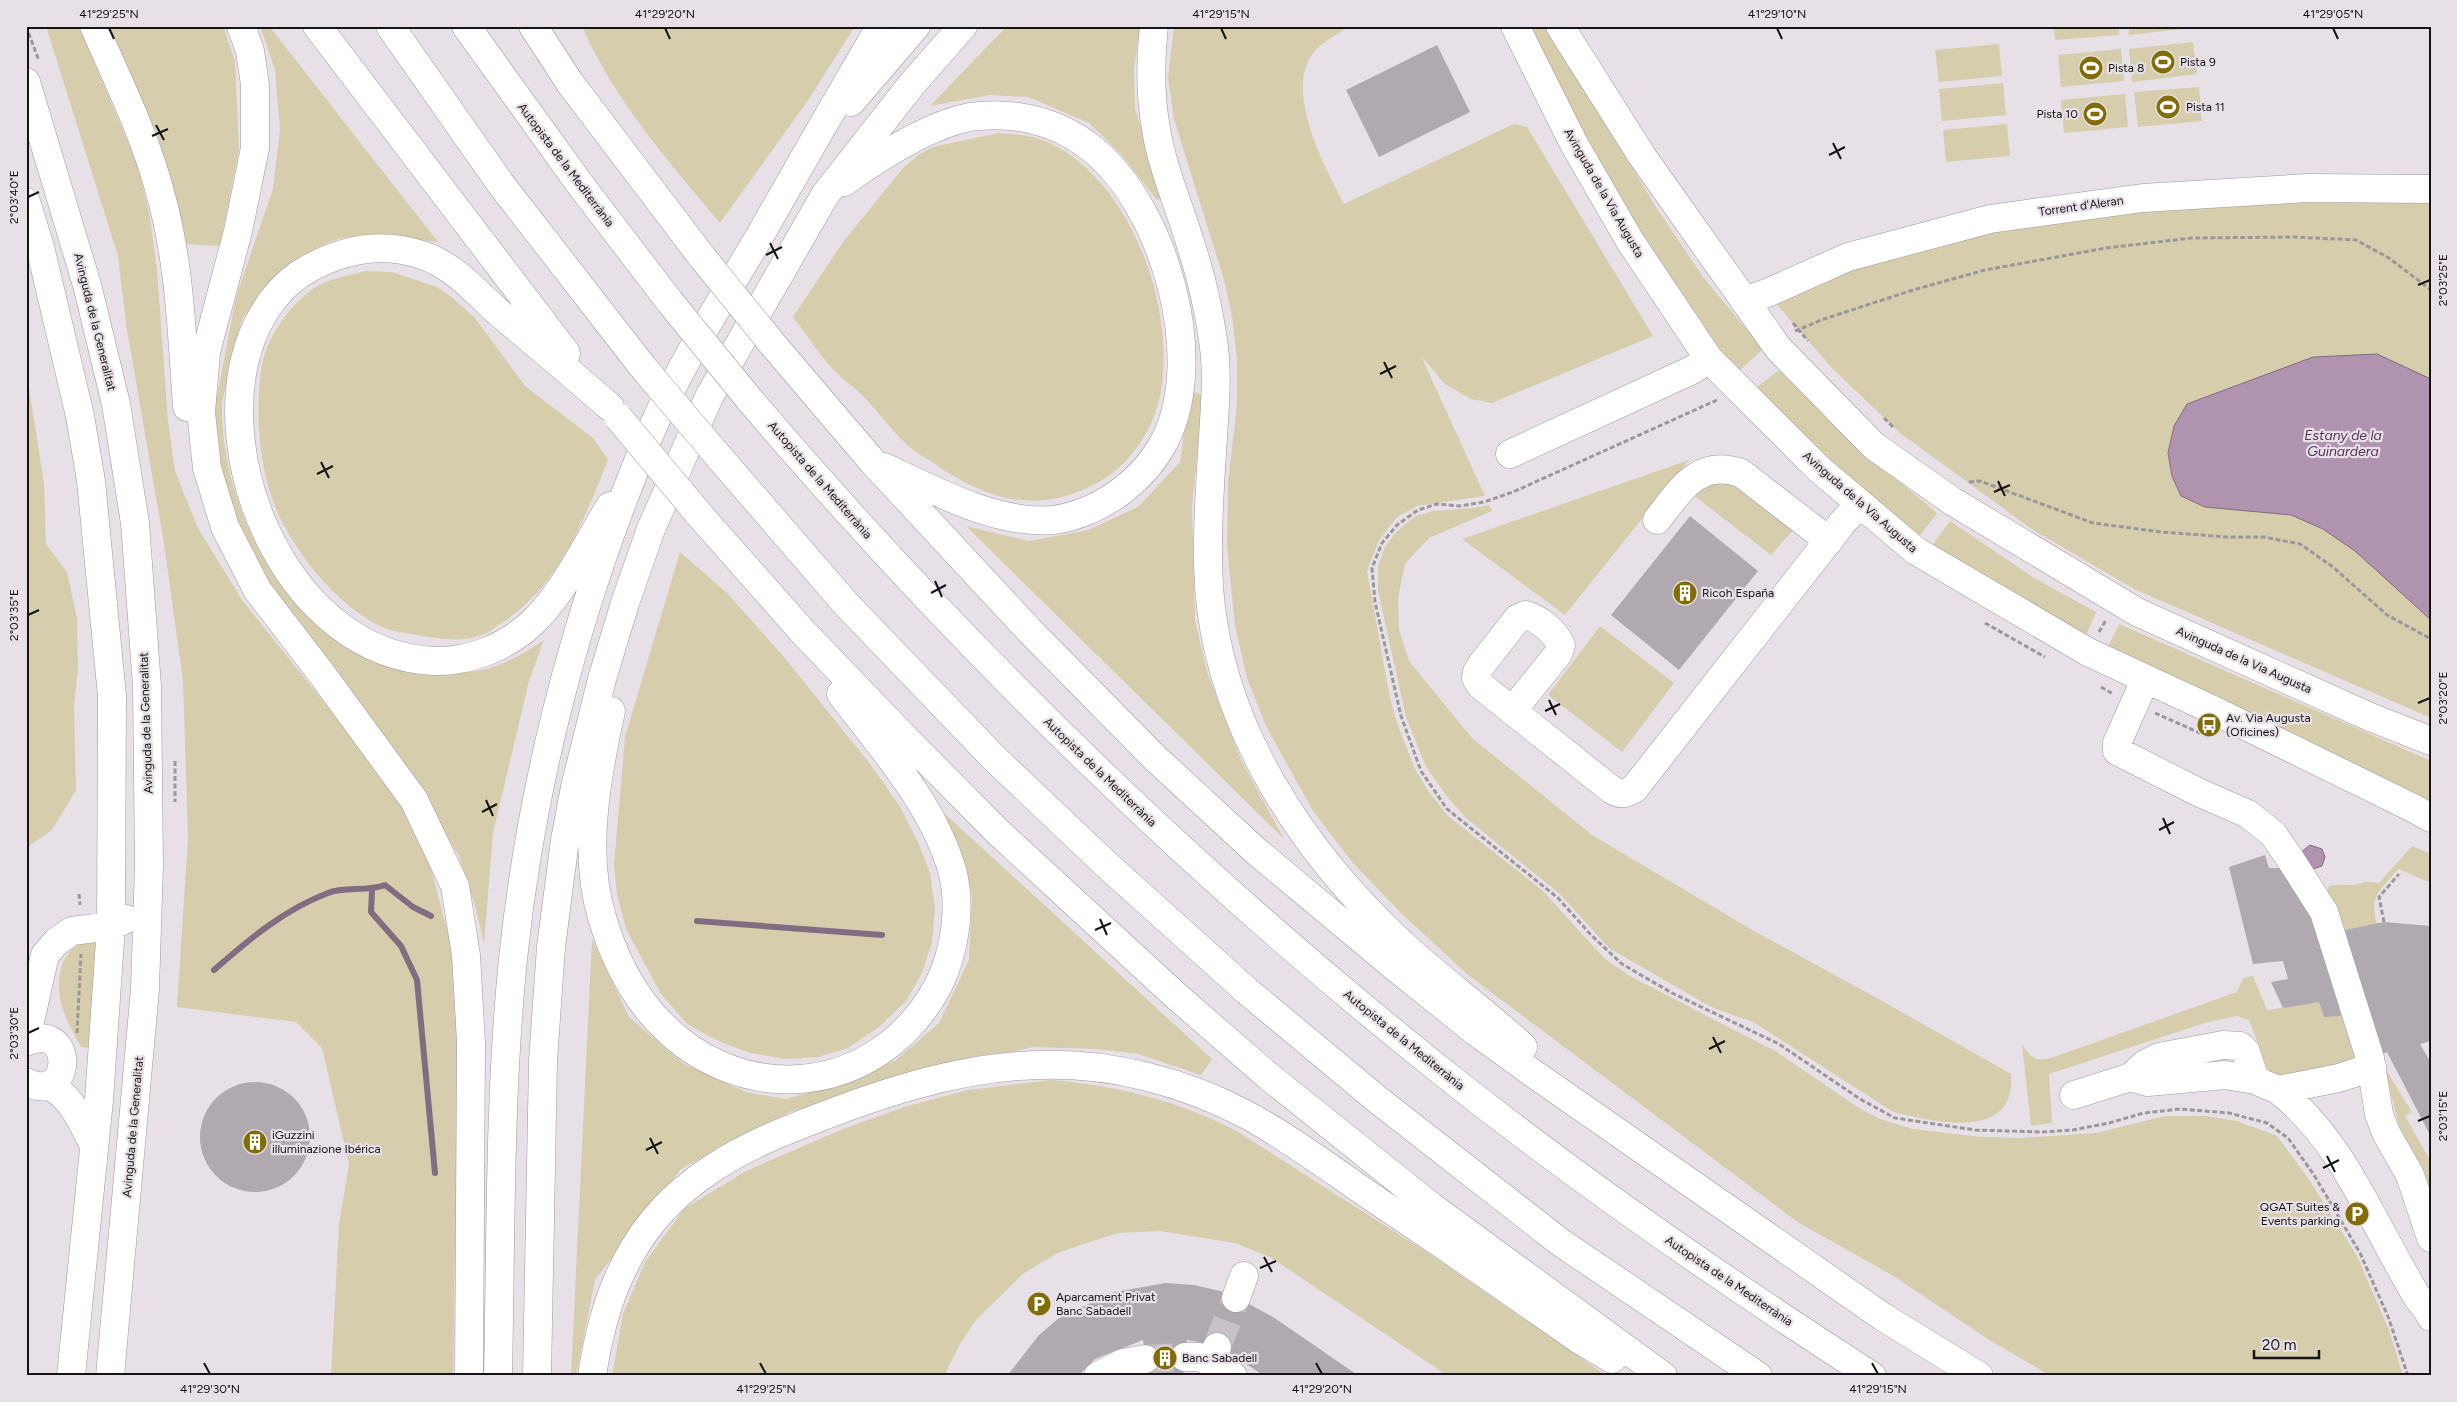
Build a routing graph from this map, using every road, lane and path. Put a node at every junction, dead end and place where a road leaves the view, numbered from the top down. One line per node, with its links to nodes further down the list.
1 (94, 26): 38 (main road)
2 (241, 26): 38 (main road)
3 (317, 26): 27 (main road)
4 (390, 26): 75 (main road, bridge)
5 (466, 26): 76 (main road, Autopista de la Mediterrània, bridge)
6 (533, 26): 15 (main road)
7 (554, 26): 15 (main road)
8 (882, 26): 17 (main road)
9 (916, 26): 17 (main road)
10 (962, 26): 19 (main road)
11 (1154, 26): 61 (main road)
12 (1515, 26): 25 (main road, Avinguda de la Via Augusta)
13 (1560, 26): 23 (main road, Avinguda de la Via Augusta)
14 (26, 82): 21 (main road, Avinguda de la Generalitat)
15 (570, 83): 32 (main road, bridge)
16 (26, 121): 21 (main road)
17 (802, 164): 31 (main road)
18 (2431, 189): 23 (main road, Torrent d'Aleran)
19 (825, 195): 32 (main road); 36 (main road)
20 (26, 202): 51 (main road)
21 (87, 286): 48 (main road, Avinguda de la Generalitat)
22 (2431, 290): 24 (path)
23 (1744, 301): 39 (main road, Avinguda de la Via Augusta)
24 (1809, 342)
25 (1709, 359): 30 (main road); 34 (main road, Avinguda de la Via Augusta)
26 (1717, 400): 78 (path)
27 (614, 412): 31 (main road); 40 (main road, bridge)
28 (1880, 414): 29 (path)
29 (1900, 434)
30 (1510, 454)
31 (639, 459): 69 (main road)
32 (872, 461): 61 (main road)
33 (1973, 488): 41 (path)
34 (1860, 504): 37 (main road); 42 (main road, Avinguda de la Via Augusta)
35 (1657, 520): 37 (main road)
36 (651, 529): 40 (main road); 70 (main road)
37 (1829, 541): 44 (main road)
38 (258, 591): 68 (main road)
39 (2118, 601): 42 (path); 45 (main road, Avinguda de la Via Augusta)
40 (802, 632): 74 (main road)
41 (2431, 639)
42 (2088, 652): 43 (main road, Avinguda de la Via Augusta)
43 (2145, 680): 46 (main road, Avinguda de la Via Augusta); 57 (main road)
44 (1512, 711)
45 (2431, 741)
46 (2431, 818)
47 (2399, 874): 50 (path)
48 (149, 876): 51 (main road); 53 (main road, Avinguda de la Generalitat)
49 (79, 894): 52 (path)
50 (2384, 922)
51 (111, 926): 52 (main road); 53 (main road); 62 (main road)
52 (81, 929): 54 (main road); 56 (path)
53 (146, 965): 67 (main road, Avinguda de la Generalitat)
54 (38, 991): 55 (main road); 56 (main road)
55 (26, 1041): 56 (main road)
56 (66, 1042): 58 (main road)
57 (2372, 1067): 59 (main road); 63 (main road)
58 (33, 1085): 62 (main road)
59 (2266, 1085): 60 (main road); 64 (main road)
60 (2074, 1096)
61 (1621, 1136): 77 (main road)
62 (94, 1146): 66 (main road)
63 (2431, 1238)
64 (2431, 1316)
65 (1145, 1359): 72 (main road)
66 (71, 1376)
67 (110, 1376)
68 (469, 1376)
69 (498, 1376)
70 (538, 1376)
71 (592, 1376): 73 (main road)
72 (1098, 1376)
73 (1642, 1376)
74 (1663, 1376)
75 (1758, 1376)
76 (1872, 1376)
77 (1980, 1376)
78 (2408, 1376)

